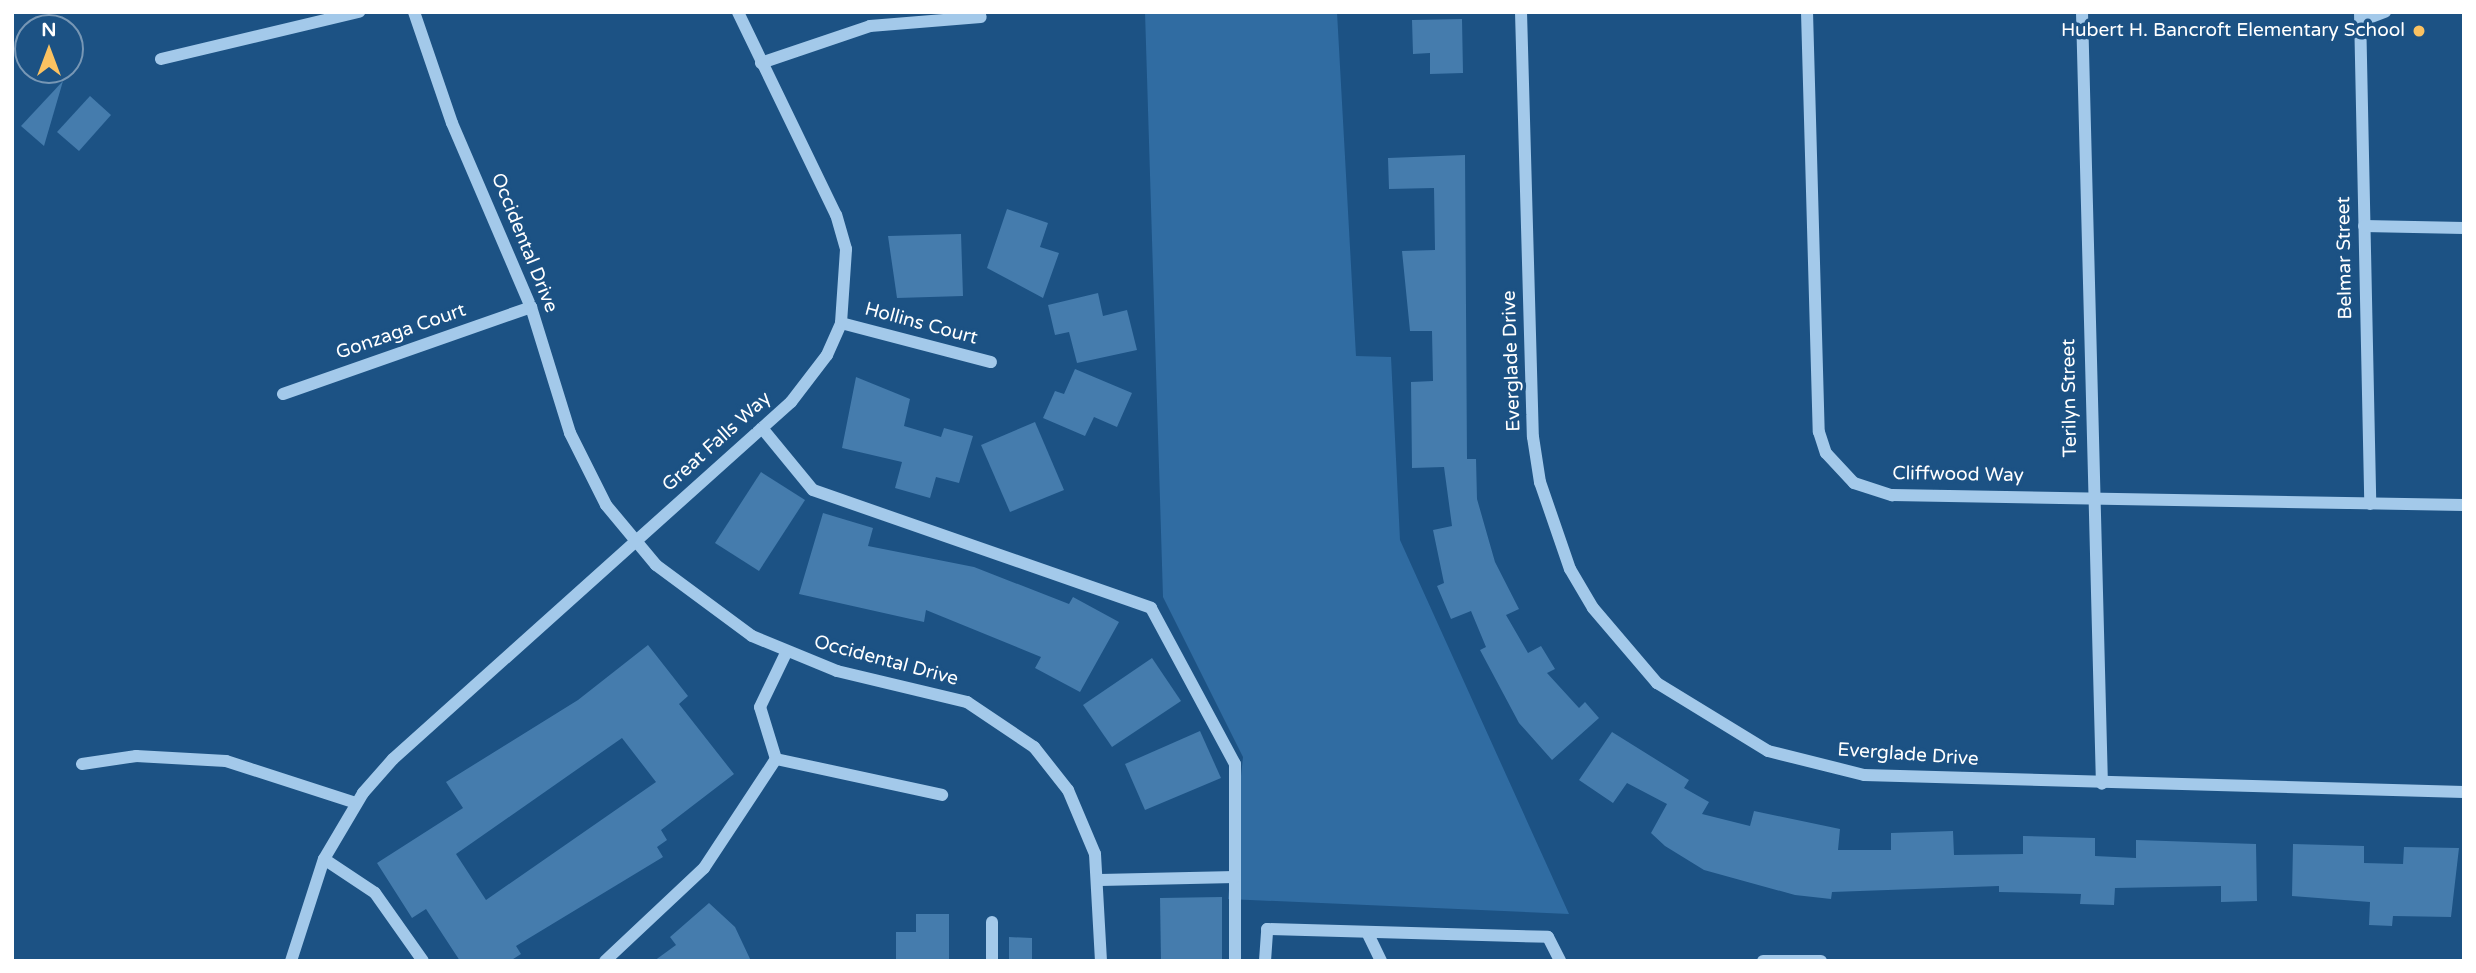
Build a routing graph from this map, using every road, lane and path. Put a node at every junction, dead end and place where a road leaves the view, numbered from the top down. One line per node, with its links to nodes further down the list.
1 (359, 12): 10 (street)
2 (414, 12): 14 (street, Occidental Drive)
3 (738, 12): 11 (street, Great Falls Way)
4 (1521, 12): 26 (street, Everglade Drive)
5 (1807, 12): 19 (street, Cliffwood Way)
6 (2082, 12): 19 (street, Terilyn Street)
7 (2385, 12): 9 (street)
8 (981, 17): 11 (street)
9 (2360, 17): 12 (street, Belmar Street)
10 (162, 59)
11 (761, 63): 15 (street, Great Falls Way)
12 (2364, 226): 13 (street); 20 (street, Belmar Street)
13 (2464, 228)
14 (531, 307): 17 (street, Gonzaga Court); 22 (street, Occidental Drive)
15 (841, 323): 16 (street, Hollins Court); 18 (street, Great Falls Way)
16 (991, 362)
17 (284, 394)
18 (762, 428): 22 (street, Great Falls Way); 31 (street)
19 (2091, 496): 20 (street, Cliffwood Way); 26 (street, Terilyn Street)
20 (2370, 504): 21 (street, Cliffwood Way)
21 (2464, 505)
22 (634, 542): 23 (street, Occidental Drive); 29 (street, Great Falls Way)
23 (786, 653): 24 (street); 32 (street, Occidental Drive)
24 (776, 759): 28 (street); 35 (street)
25 (82, 764): 29 (street)
26 (2102, 784): 27 (street, Everglade Drive)
27 (2464, 792)
28 (942, 795)
29 (356, 803): 30 (street, Great Falls Way)
30 (324, 859): 36 (street, Great Falls Way); 37 (street)
31 (1235, 877): 32 (street); 40 (street)
32 (1100, 880): 39 (street, Occidental Drive)
33 (992, 922): 38 (street)
34 (1367, 932): 41 (street); 42 (street); 43 (street)
35 (610, 959)
36 (291, 961)
37 (423, 961)
38 (992, 961)
39 (1101, 961)
40 (1235, 961)
41 (1265, 961)
42 (1381, 961)
43 (1560, 961)
44 (1763, 961): 45 (street)
45 (1821, 961)

